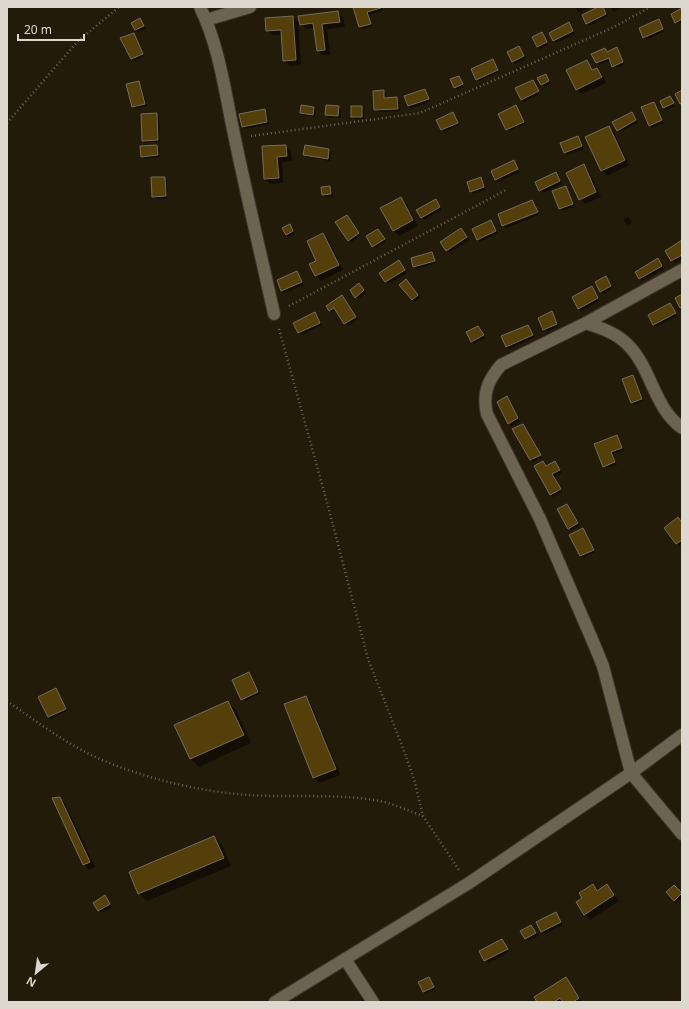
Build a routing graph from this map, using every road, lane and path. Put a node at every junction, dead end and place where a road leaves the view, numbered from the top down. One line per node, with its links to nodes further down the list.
1 (119, 7): 6 (path)
2 (200, 7): 5 (street)
3 (250, 7): 5 (street)
4 (650, 7): 7 (path)
5 (206, 20): 7 (street)
6 (7, 123)
7 (234, 138): 10 (street)
8 (506, 190): 10 (path)
9 (682, 270): 11 (street)
10 (274, 314): 16 (path)
11 (586, 323): 12 (street); 15 (street)
12 (682, 428)
13 (7, 701): 16 (path)
14 (682, 735): 15 (street)
15 (631, 773): 17 (street); 18 (street)
16 (423, 816): 18 (path)
17 (682, 834)
18 (469, 883): 19 (street)
19 (345, 959): 20 (street); 21 (street)
20 (275, 1002)
21 (373, 1002)

